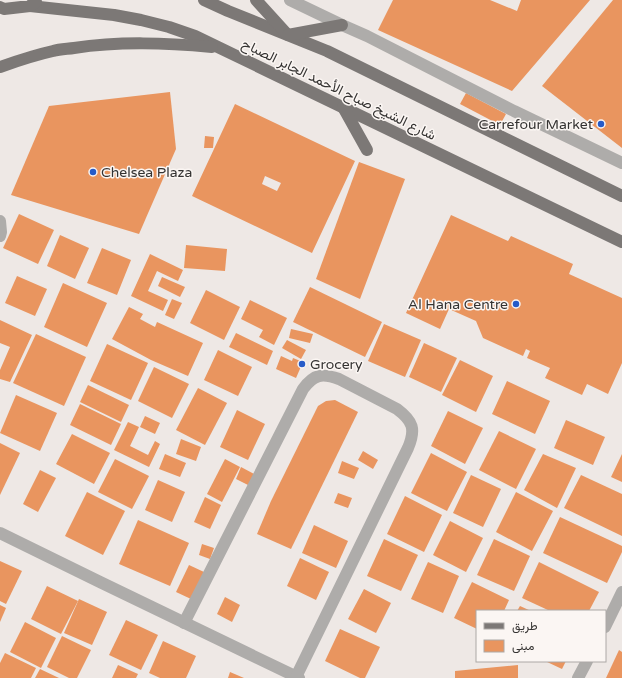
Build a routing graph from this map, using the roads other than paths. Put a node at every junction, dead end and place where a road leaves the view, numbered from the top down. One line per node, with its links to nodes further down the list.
1 (204, 0): 7 (main road, شارع الشيخ صباح الأحمد الجابر الصباح)
2 (256, 0): 7 (main road)
3 (290, 0): 6 (street)
4 (34, 3): 5 (main road, شارع الشيخ صباح الأحمد الجابر الصباح); 8 (main road, شارع الشيخ صباح الأحمد الجابر الصباح)
5 (1, 9)
6 (342, 25): 7 (main road); 12 (street)
7 (288, 35): 13 (main road, شارع الشيخ صباح الأحمد الجابر الصباح)
8 (220, 48): 9 (main road); 10 (main road, شارع الشيخ صباح الأحمد الجابر الصباح)
9 (0, 67)
10 (343, 107): 11 (main road); 16 (main road, شارع الشيخ صباح الأحمد الجابر الصباح)
11 (367, 150)
12 (622, 163)
13 (622, 196)
14 (0, 221): 15 (street)
15 (0, 236)
16 (622, 242)
17 (0, 533): 19 (street)
18 (622, 592): 20 (street)
19 (184, 623): 22 (street); 22 (street)
20 (606, 625)
21 (586, 662): 23 (street)
22 (297, 677)
23 (578, 678)

